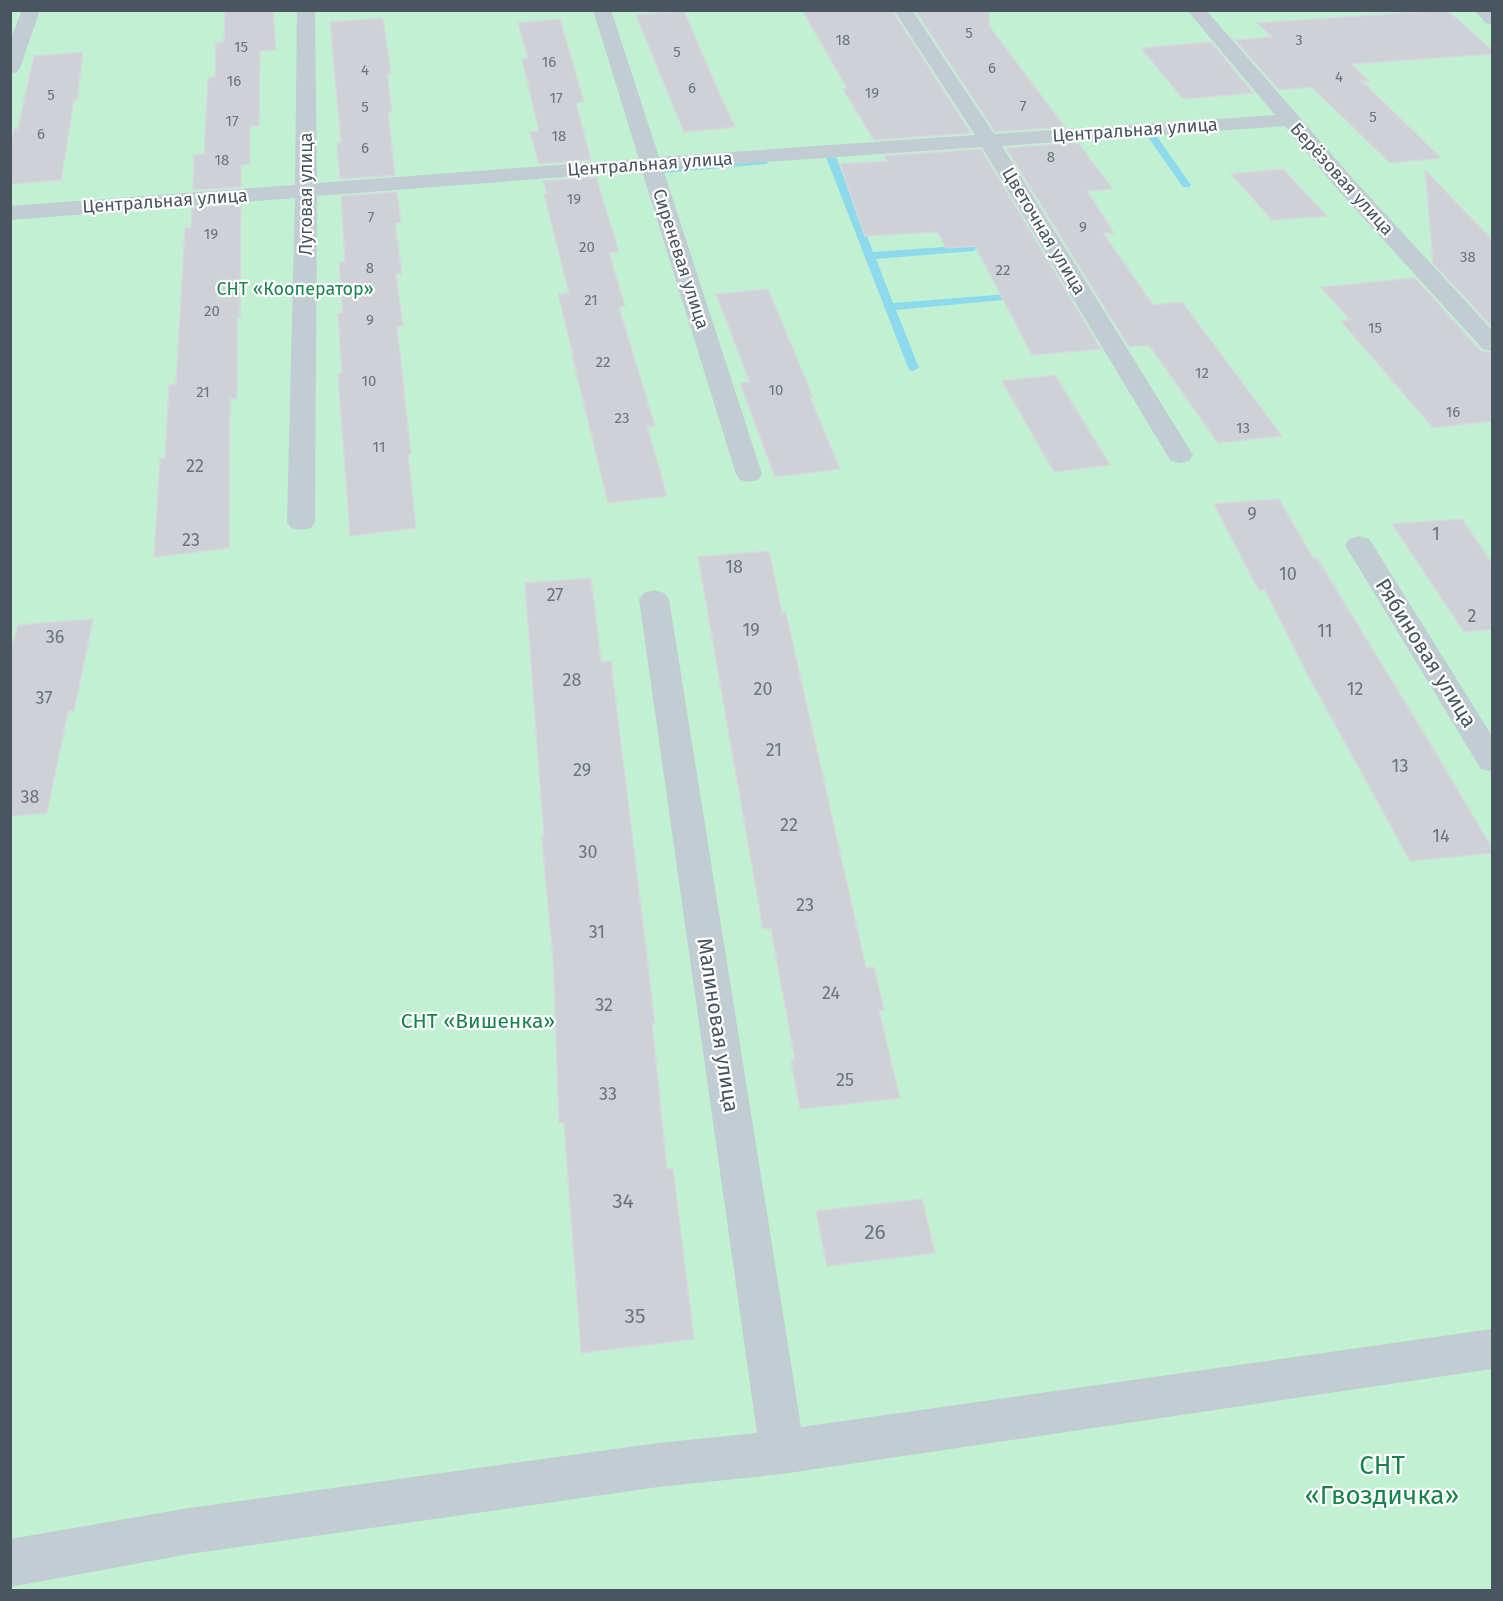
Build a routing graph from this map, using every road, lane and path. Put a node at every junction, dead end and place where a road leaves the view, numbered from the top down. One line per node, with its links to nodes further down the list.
1 (31, 10): 8 (street)
2 (306, 10): 12 (street, Луговая улица)
3 (602, 10): 11 (street, Сиреневая улица)
4 (903, 10): 10 (street, Цветочная улица)
5 (1196, 10): 9 (street, Берёзовая улица)
6 (1483, 10): 7 (street)
7 (1492, 19)
8 (10, 68)
9 (1289, 120): 10 (street, Центральная улица); 14 (street, Берёзовая улица)
10 (988, 140): 11 (street, Центральная улица); 15 (street, Цветочная улица)
11 (651, 164): 12 (street, Центральная улица); 16 (street, Сиреневая улица)
12 (306, 190): 13 (street, Центральная улица); 17 (street, Луговая улица)
13 (10, 213)
14 (1492, 344)
15 (1180, 455)
16 (749, 474)
17 (301, 522)
18 (1359, 545): 20 (street, Рябиновая улица)
19 (654, 599): 22 (street, Малиновая улица)
20 (1492, 761)
21 (1492, 1349): 22 (street)
22 (782, 1452): 23 (street)
23 (10, 1563)

